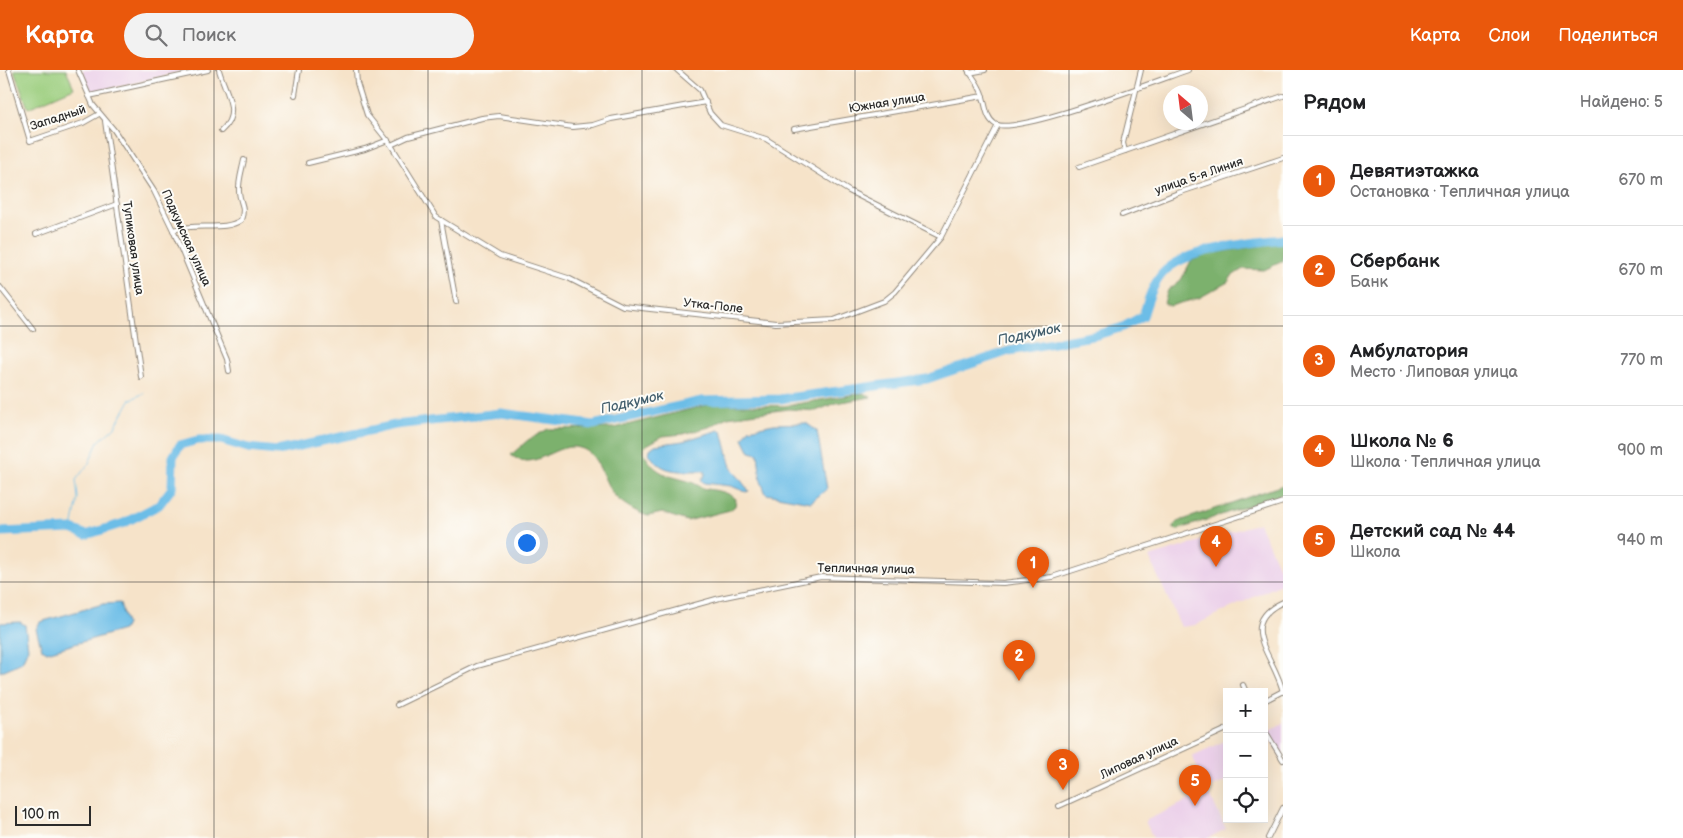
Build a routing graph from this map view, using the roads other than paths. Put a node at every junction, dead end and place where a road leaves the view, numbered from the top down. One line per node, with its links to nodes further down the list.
1 (9, 70): 18 (street, Западный)
2 (78, 70): 14 (street, Подкумская улица)
3 (208, 70): 14 (street)
4 (219, 70): 22 (street)
5 (299, 70): 13 (street)
6 (356, 70): 23 (street, Утка-Поле)
7 (677, 70): 17 (street)
8 (985, 70): 11 (street)
9 (1141, 70): 12 (street)
10 (1188, 70): 12 (street)
11 (968, 71): 15 (street)
12 (1136, 88): 20 (street); 25 (street)
13 (295, 95)
14 (89, 96): 18 (street, Подкумская улица)
15 (983, 96): 20 (street); 21 (street, Южная улица)
16 (1283, 96): 25 (street)
17 (706, 102): 24 (street); 35 (street)
18 (99, 114): 19 (street, Подкумская улица)
19 (105, 122): 30 (street, Тупиковая улица); 33 (street, Подкумская улица)
20 (998, 125): 35 (street, Утка-Поле)
21 (794, 129)
22 (221, 131)
23 (388, 140): 24 (street, Утка-Поле); 28 (street)
24 (392, 145): 32 (street, Утка-Поле)
25 (1125, 151): 29 (street)
26 (1283, 158): 31 (street, улица 5-я Линия)
27 (244, 160): 33 (street)
28 (308, 164)
29 (1079, 167)
30 (117, 204): 34 (street); 40 (street, Тупиковая улица)
31 (1122, 215)
32 (441, 220): 35 (street, Утка-Поле); 37 (street)
33 (173, 230): 39 (street, Подкумская улица)
34 (36, 234)
35 (941, 237)
36 (0, 288): 38 (street)
37 (456, 302)
38 (33, 329)
39 (229, 371)
40 (141, 377)
41 (1283, 502): 47 (street, Тепличная улица)
42 (1283, 602): 45 (street)
43 (1242, 685): 44 (street)
44 (1244, 688)
45 (1283, 692): 46 (street)
46 (1268, 699)
47 (397, 706)
48 (1223, 731): 51 (street, Липовая улица)
49 (1266, 733): 50 (street)
50 (1283, 760)
51 (1059, 806)
52 (1283, 808): 53 (street)
53 (1268, 838)

